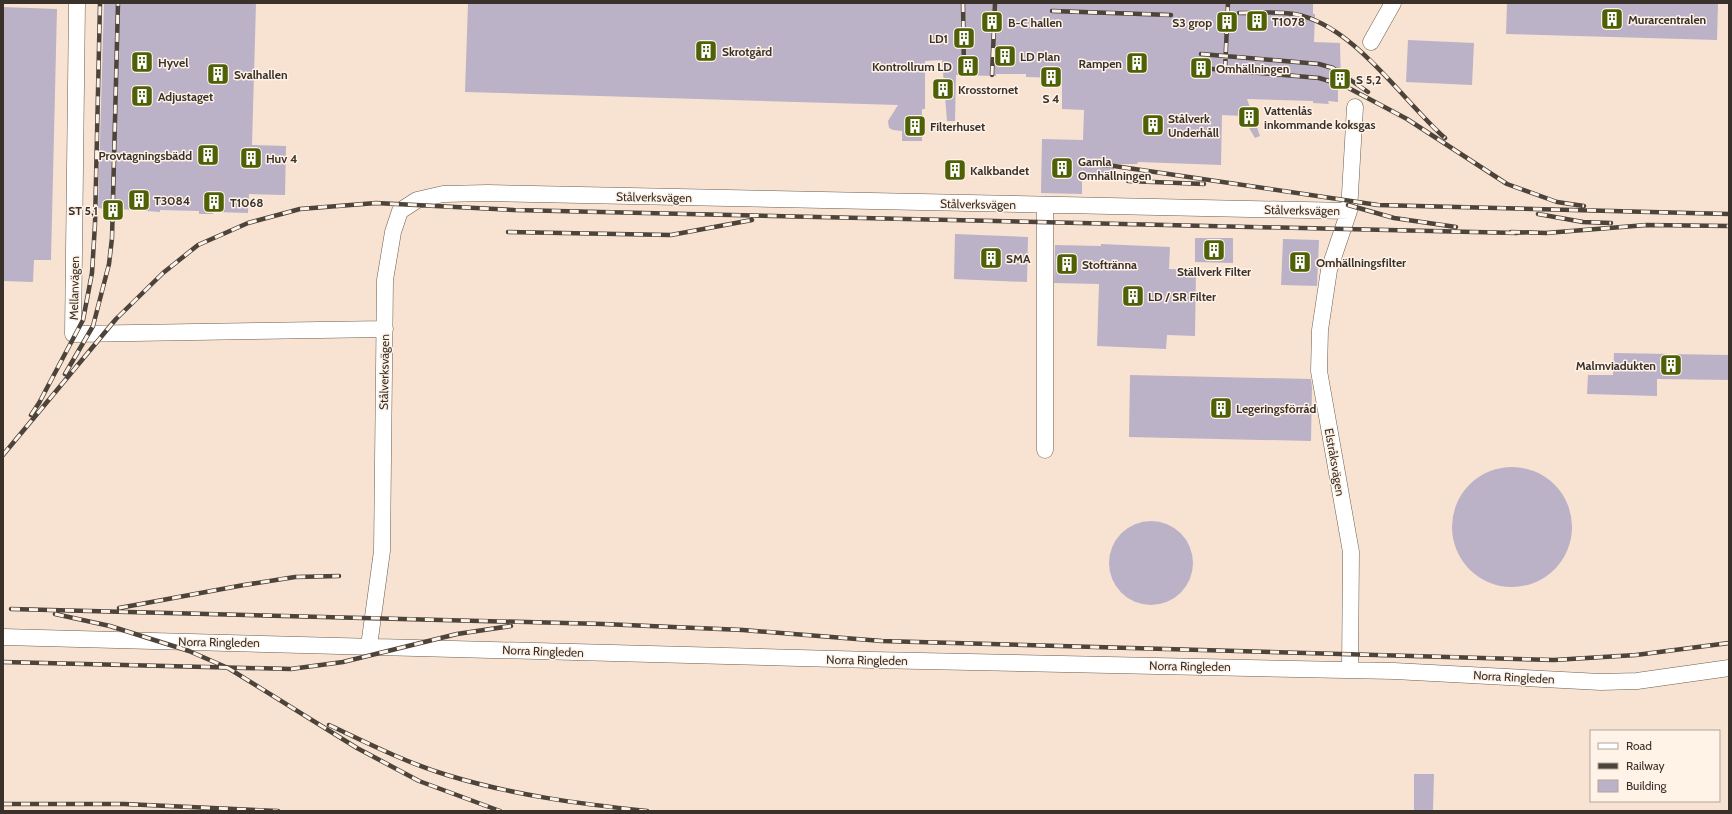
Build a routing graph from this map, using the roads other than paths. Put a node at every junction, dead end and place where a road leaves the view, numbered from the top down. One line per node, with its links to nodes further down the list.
1 (77, 3): 7 (street, Mellanvägen)
2 (1393, 3): 3 (street)
3 (1371, 42)
4 (1355, 107): 6 (street, Elstråksvägen)
5 (1045, 205): 6 (street, Stålverksvägen); 7 (street, Stålverksvägen); 8 (street)
6 (1349, 211): 12 (street, Elstråksvägen)
7 (385, 329): 10 (street, Stålverksvägen)
8 (1045, 450)
9 (3, 637): 10 (street, Norra Ringleden)
10 (369, 646): 12 (street, Norra Ringleden)
11 (1729, 668): 12 (street, Norra Ringleden)
12 (1350, 670)

